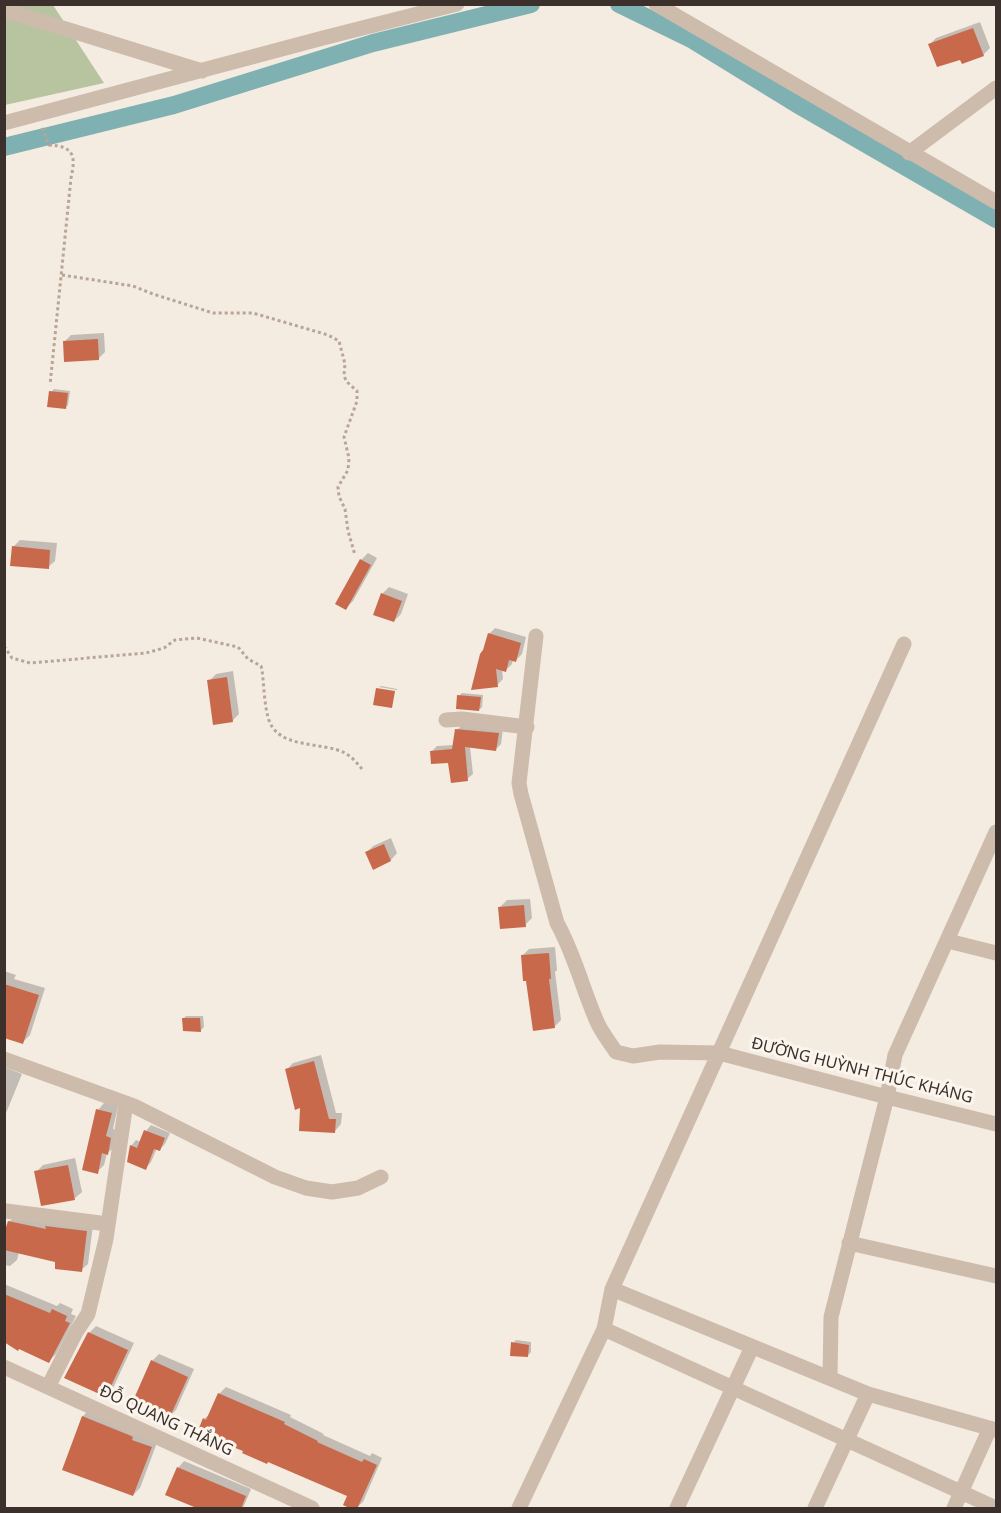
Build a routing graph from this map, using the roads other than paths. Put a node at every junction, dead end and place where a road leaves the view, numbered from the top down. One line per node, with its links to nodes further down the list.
1 (656, 4): 7 (street)
2 (457, 5): 4 (street)
3 (4, 9): 4 (street)
4 (202, 71): 6 (street)
5 (996, 88): 7 (street)
6 (4, 123)
7 (909, 153): 8 (street)
8 (996, 202)
9 (536, 636): 12 (street)
10 (904, 644): 16 (street)
11 (446, 720): 12 (street)
12 (527, 727): 16 (street, ĐƯỜNG HUỲNH THÚC KHÁNG)
13 (996, 832): 14 (street)
14 (948, 941): 15 (street); 18 (street)
15 (996, 953)
16 (719, 1053): 18 (street, ĐƯỜNG HUỲNH THÚC KHÁNG); 26 (street)
17 (4, 1059): 19 (street)
18 (887, 1098): 20 (street, ĐƯỜNG HUỲNH THÚC KHÁNG); 24 (street)
19 (126, 1103): 21 (street); 23 (street)
20 (996, 1124)
21 (381, 1177)
22 (6, 1211): 23 (street)
23 (108, 1224): 31 (street)
24 (849, 1243): 25 (street); 30 (street)
25 (996, 1276)
26 (612, 1288): 27 (street); 28 (street)
27 (604, 1329): 32 (street); 38 (street)
28 (752, 1347): 30 (street); 32 (street)
29 (4, 1367): 31 (street, ĐỖ QUANG THẮNG)
30 (830, 1378): 33 (street)
31 (48, 1387): 37 (street, ĐỖ QUANG THẮNG)
32 (735, 1387): 35 (street); 39 (street)
33 (868, 1394): 34 (street); 35 (street)
34 (993, 1429): 36 (street)
35 (847, 1441): 36 (street); 40 (street)
36 (963, 1492): 41 (street); 42 (street)
37 (312, 1509)
38 (519, 1509)
39 (676, 1509)
40 (815, 1509)
41 (954, 1509)
42 (996, 1509)

